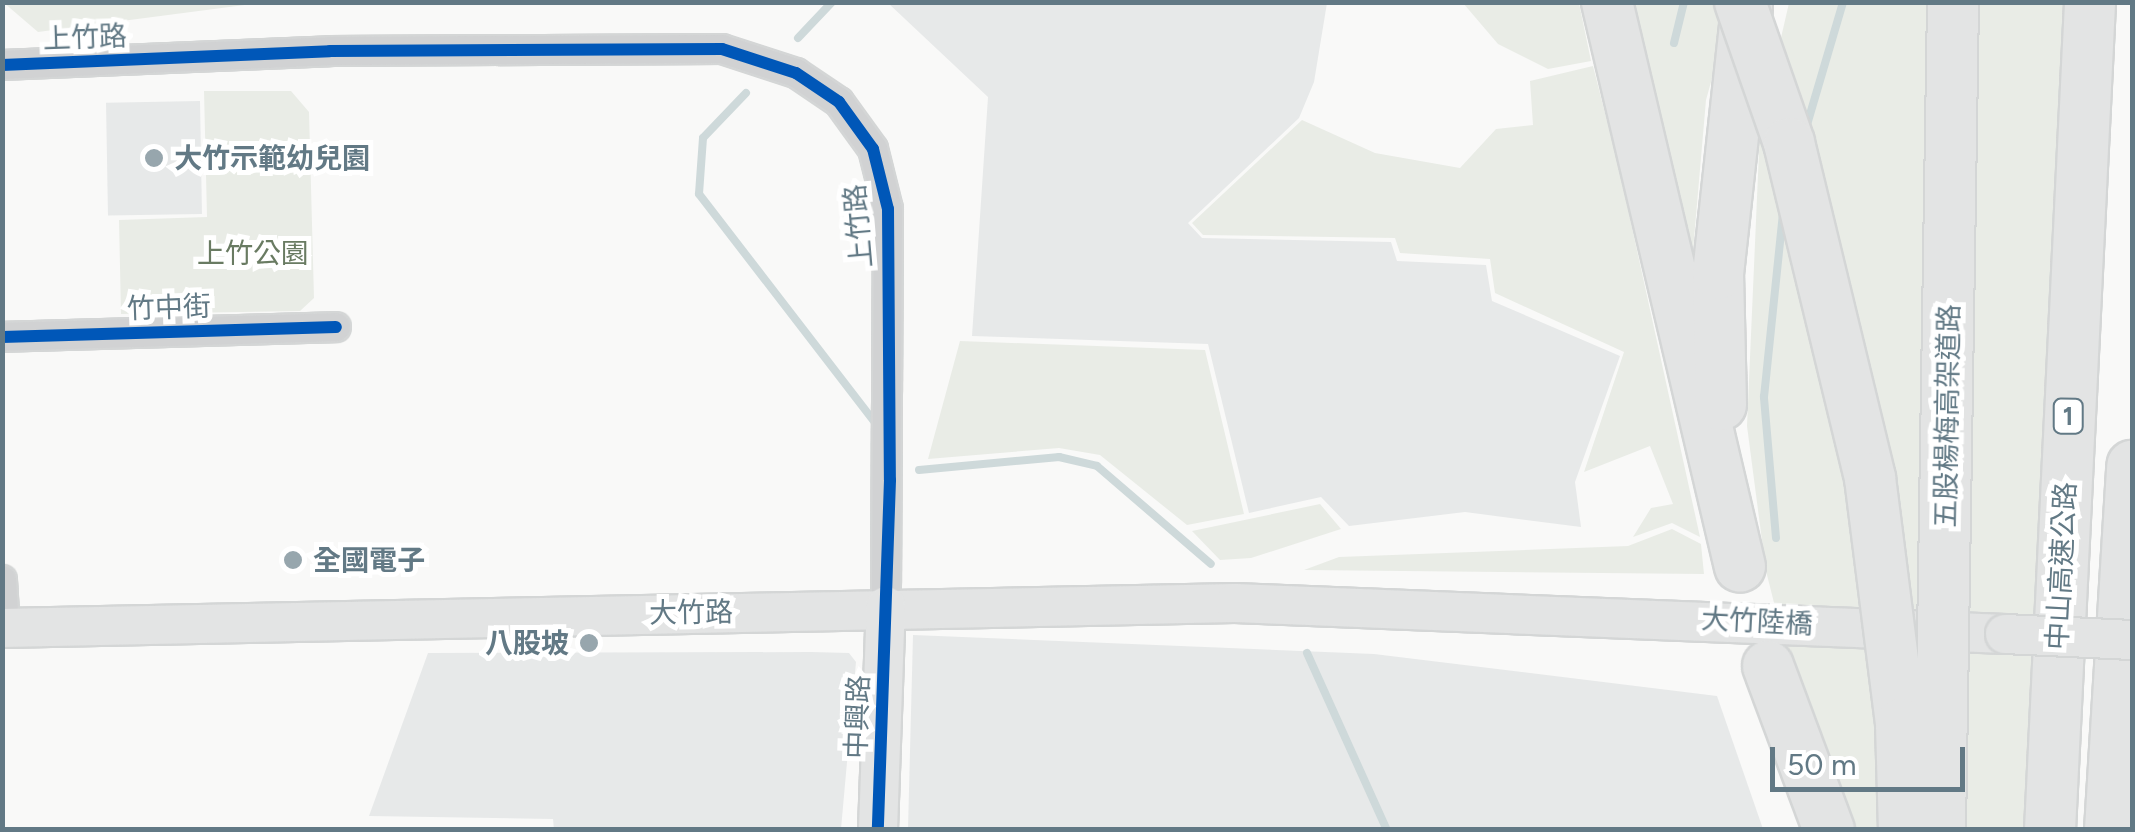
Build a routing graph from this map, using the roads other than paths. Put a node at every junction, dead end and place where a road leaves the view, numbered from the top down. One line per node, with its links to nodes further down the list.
1 (1607, 2): 10 (highway)
2 (1740, 2): 20 (highway, bridge)
3 (1748, 2): 10 (highway)
4 (1954, 2): 21 (highway, 五股楊梅高架道路, bridge)
5 (2090, 2): 22 (highway, 中山高速公路 / 1)
6 (2, 65): 13 (street, 上竹路)
7 (336, 326): 8 (street, 竹中街)
8 (2, 337)
9 (2132, 466): 23 (highway)
10 (1724, 510): 11 (highway)
11 (1740, 567)
12 (2, 580): 15 (street)
13 (886, 606): 14 (main road, 大竹路); 15 (main road, 大竹路); 18 (main road, 中興路)
14 (1380, 609): 16 (main road, 大竹陸橋, bridge)
15 (4, 628)
16 (2132, 640)
17 (1768, 666): 19 (highway)
18 (878, 830)
19 (1829, 830)
20 (1904, 830)
21 (1940, 830)
22 (2050, 830)
23 (2110, 830)

